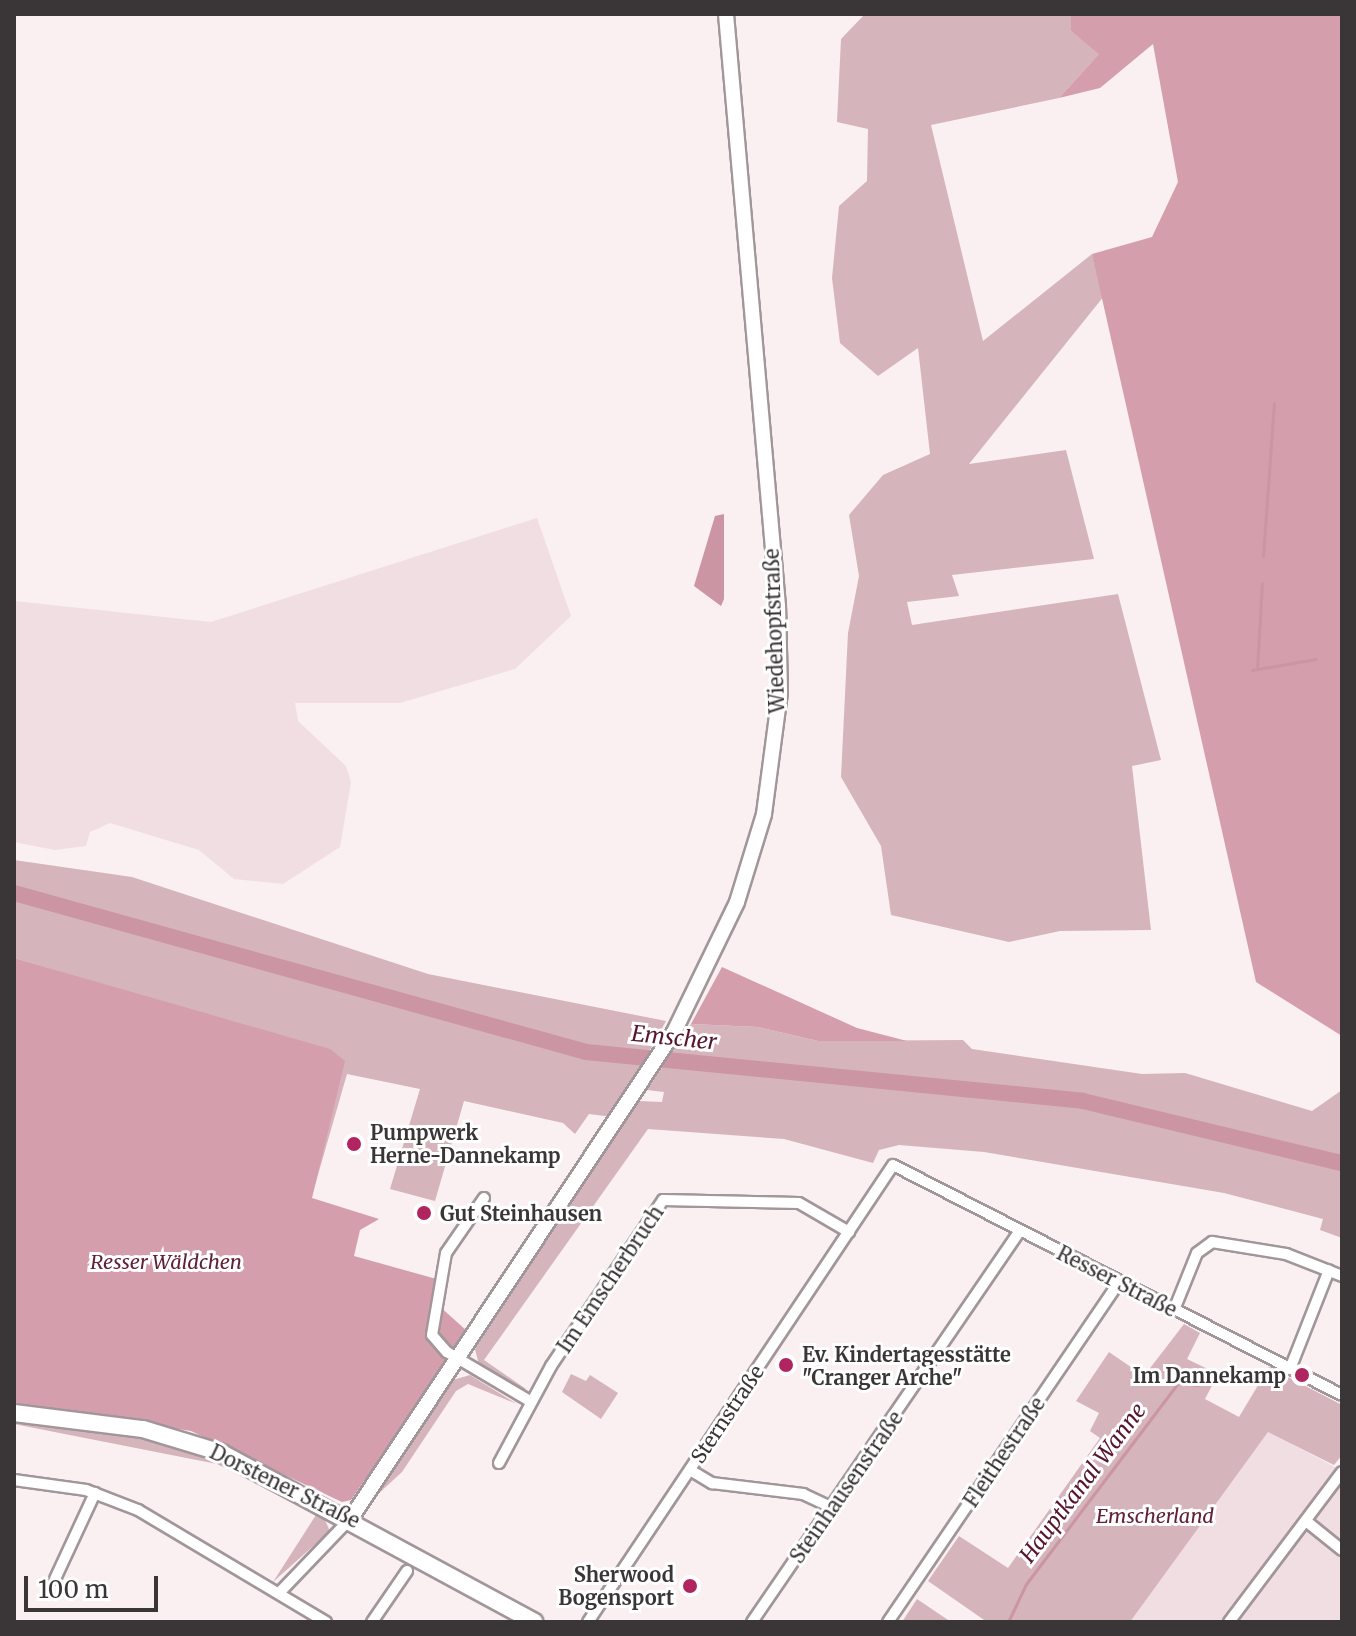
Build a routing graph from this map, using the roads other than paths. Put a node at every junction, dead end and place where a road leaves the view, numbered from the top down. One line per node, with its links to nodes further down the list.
1 (726, 14): 10 (main road, Wiedehopfstraße)
2 (893, 1165): 4 (street, Resser Straße); 5 (street, Sternstraße)
3 (484, 1198): 10 (street)
4 (1020, 1231): 8 (street, Resser Straße); 20 (street, Steinhausenstraße)
5 (849, 1232): 13 (street, Im Emscherbruch); 16 (street, Sternstraße)
6 (1329, 1270): 7 (street); 9 (street); 11 (street)
7 (1342, 1276)
8 (1119, 1282): 9 (street, Resser Straße); 32 (street, Fleithestraße)
9 (1174, 1310): 11 (street, Resser Straße)
10 (458, 1358): 13 (street); 21 (main road, Wiedehopfstraße)
11 (1290, 1369): 12 (street, Resser Straße)
12 (1342, 1395)
13 (530, 1401): 15 (street, Im Emscherbruch)
14 (14, 1413): 21 (main road, Dorstener Straße)
15 (499, 1463)
16 (690, 1470): 20 (street); 30 (street, Sternstraße)
17 (1342, 1472): 22 (street)
18 (14, 1480): 19 (street)
19 (95, 1493): 25 (street); 26 (street)
20 (833, 1508): 31 (street, Steinhausenstraße)
21 (351, 1518): 26 (street); 29 (main road, Dorstener Straße)
22 (1306, 1521): 23 (street); 33 (street)
23 (1342, 1550)
24 (407, 1571): 28 (street)
25 (55, 1579)
26 (280, 1592): 27 (street)
27 (326, 1622)
28 (372, 1622)
29 (534, 1622)
30 (588, 1622)
31 (752, 1622)
32 (888, 1622)
33 (1229, 1622)

